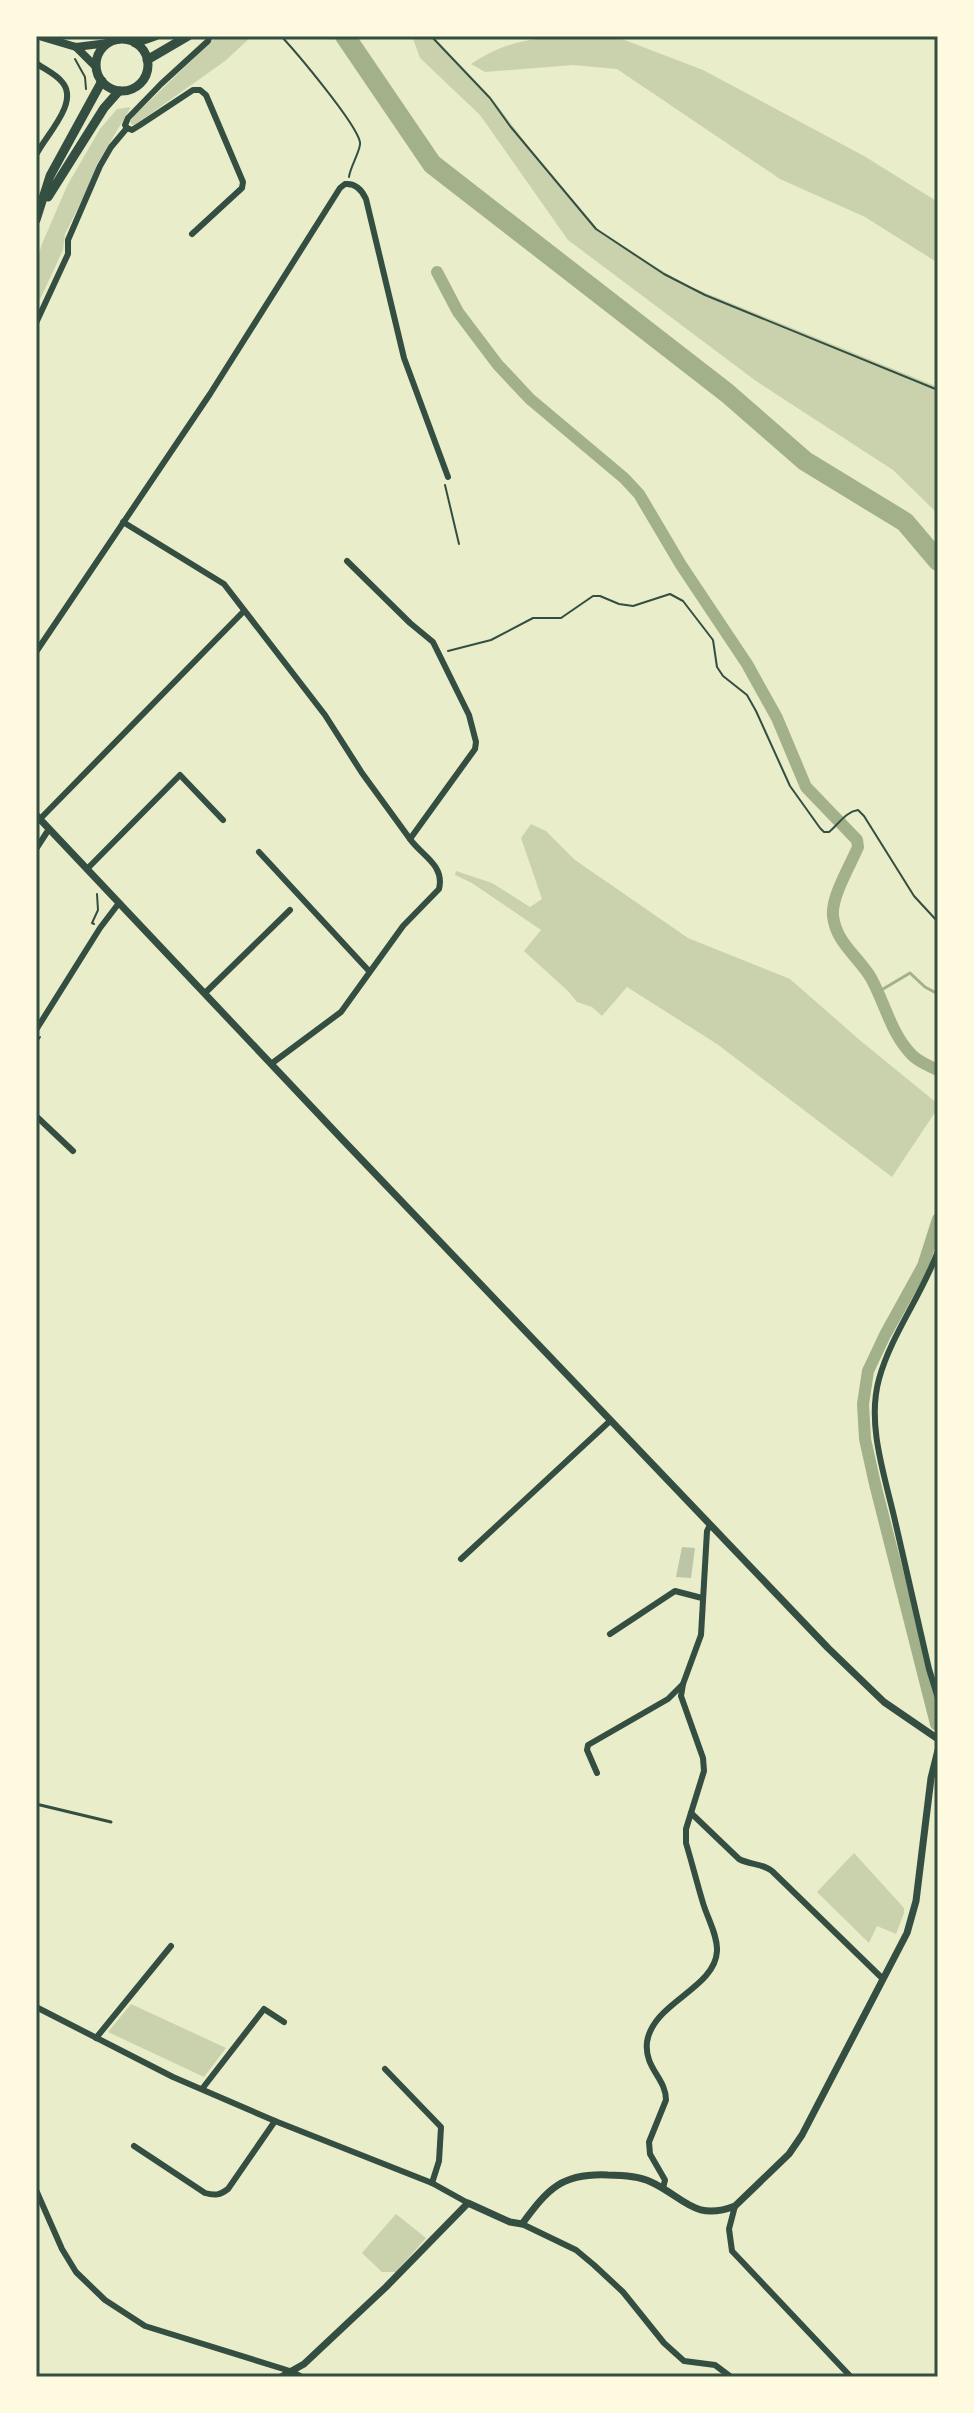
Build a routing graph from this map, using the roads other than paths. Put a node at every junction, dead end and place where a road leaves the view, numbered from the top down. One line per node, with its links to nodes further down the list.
1 (39, 36): 7 (main road)
2 (155, 36): 6 (main road)
3 (188, 36): 8 (main road)
4 (210, 36): 13 (street)
5 (108, 43): 6 (main road); 7 (main road); 10 (main road)
6 (135, 43): 8 (main road)
7 (76, 47): 10 (main road)
8 (147, 60): 12 (main road)
9 (36, 63): 14 (street)
10 (96, 67): 11 (main road)
11 (102, 81): 12 (main road); 15 (main road)
12 (119, 91): 15 (main road)
13 (127, 128): 17 (street); 18 (street)
14 (36, 155)
15 (40, 210): 16 (main road)
16 (36, 220)
17 (192, 234)
18 (36, 323)
19 (448, 477): 20 (street)
20 (123, 522): 22 (street); 23 (street)
21 (347, 561): 27 (street)
22 (244, 611): 24 (street); 27 (street)
23 (36, 652)
24 (38, 817): 26 (street)
25 (223, 820): 30 (street)
26 (49, 829): 28 (street); 30 (street)
27 (410, 839): 33 (street)
28 (36, 849)
29 (259, 852): 33 (street)
30 (87, 869): 31 (street)
31 (119, 903): 34 (street); 35 (street)
32 (290, 910): 34 (street)
33 (369, 971): 36 (street)
34 (205, 993): 36 (street)
35 (36, 1030)
36 (271, 1064): 40 (street)
37 (36, 1116): 38 (street)
38 (73, 1151)
39 (938, 1251): 46 (street)
40 (610, 1421): 41 (street); 42 (street)
41 (710, 1525): 43 (street); 47 (street)
42 (461, 1559)
43 (702, 1598): 44 (street); 45 (street)
44 (610, 1634)
45 (683, 1684): 49 (street); 51 (street)
46 (938, 1698)
47 (938, 1739)
48 (938, 1750): 54 (street)
49 (597, 1773)
50 (36, 1804): 52 (lane)
51 (691, 1813): 54 (street); 63 (street)
52 (111, 1822)
53 (171, 1946): 57 (street)
54 (883, 1979): 66 (street)
55 (36, 2007): 57 (street)
56 (284, 2022): 59 (street)
57 (96, 2038): 59 (street)
58 (385, 2069): 62 (street)
59 (202, 2089): 60 (street)
60 (275, 2121): 61 (street); 62 (street)
61 (134, 2146)
62 (432, 2183): 65 (street)
63 (663, 2188): 66 (street); 67 (street)
64 (36, 2190): 68 (street)
65 (468, 2203): 67 (street); 68 (street)
66 (735, 2206): 72 (street)
67 (522, 2224): 71 (street)
68 (290, 2371): 69 (street); 70 (street)
69 (281, 2377)
70 (302, 2377)
71 (731, 2377)
72 (851, 2377)

